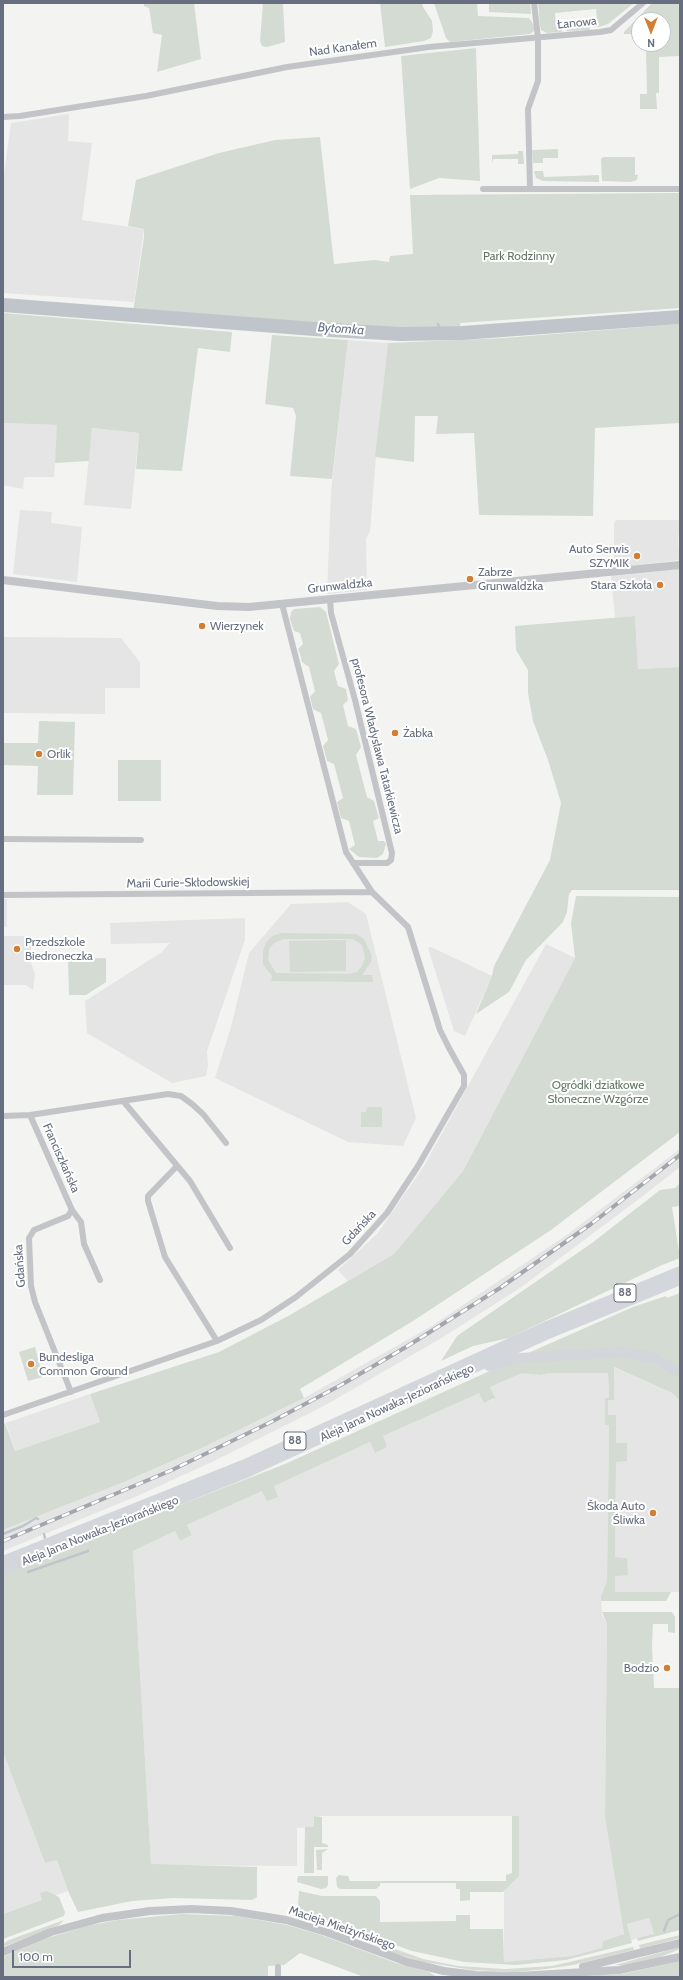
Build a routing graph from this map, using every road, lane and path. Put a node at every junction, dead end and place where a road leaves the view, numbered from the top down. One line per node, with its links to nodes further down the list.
1 (534, 3): 3 (street)
2 (643, 3): 3 (street, Łanowa)
3 (538, 38): 4 (street, Nad Kanałem); 6 (street)
4 (3, 117)
5 (483, 189): 6 (street)
6 (530, 189): 7 (street)
7 (680, 189)
8 (680, 565): 10 (street, Grunwaldzka)
9 (3, 580): 11 (street, Grunwaldzka)
10 (330, 599): 11 (street, Grunwaldzka); 14 (street, profesora Władysława Tatarkiewicza)
11 (282, 604): 14 (street)
12 (3, 840): 13 (street)
13 (141, 840)
14 (353, 863): 15 (street)
15 (372, 892): 16 (street, Marii Curie-Skłodowskiej); 28 (street, Gdańska)
16 (3, 895)
17 (124, 1102): 18 (street); 20 (street); 21 (street)
18 (30, 1115): 19 (street); 22 (street, Franciszkańska)
19 (3, 1116)
20 (226, 1143)
21 (177, 1166): 23 (street); 28 (street)
22 (72, 1210): 25 (street); 31 (street, Gdańska)
23 (230, 1248)
24 (680, 1271): 26 (main road, Aleja Jana Nowaka-Jeziorańskiego / 88)
25 (100, 1280)
26 (667, 1280): 27 (main road, Aleja Jana Nowaka-Jeziorańskiego / 88); 30 (main road, Aleja Jana Nowaka-Jeziorańskiego / 88); 33 (main road, Aleja Jana Nowaka-Jeziorańskiego / 88)
27 (680, 1280)
28 (217, 1341): 31 (street, Gdańska)
29 (680, 1373): 30 (main road)
30 (457, 1376): 34 (main road, Aleja Jana Nowaka-Jeziorańskiego / 88)
31 (71, 1392): 32 (street, Gdańska)
32 (3, 1414)
33 (3, 1561)
34 (3, 1570)
35 (680, 1944): 39 (street, Macieja Mielżyńskiego)
36 (3, 1952): 39 (street, Macieja Mielżyńskiego)
37 (680, 1957): 39 (street, Macieja Mielżyńskiego)
38 (278, 1967): 40 (street)
39 (559, 1972)
40 (278, 1977)

